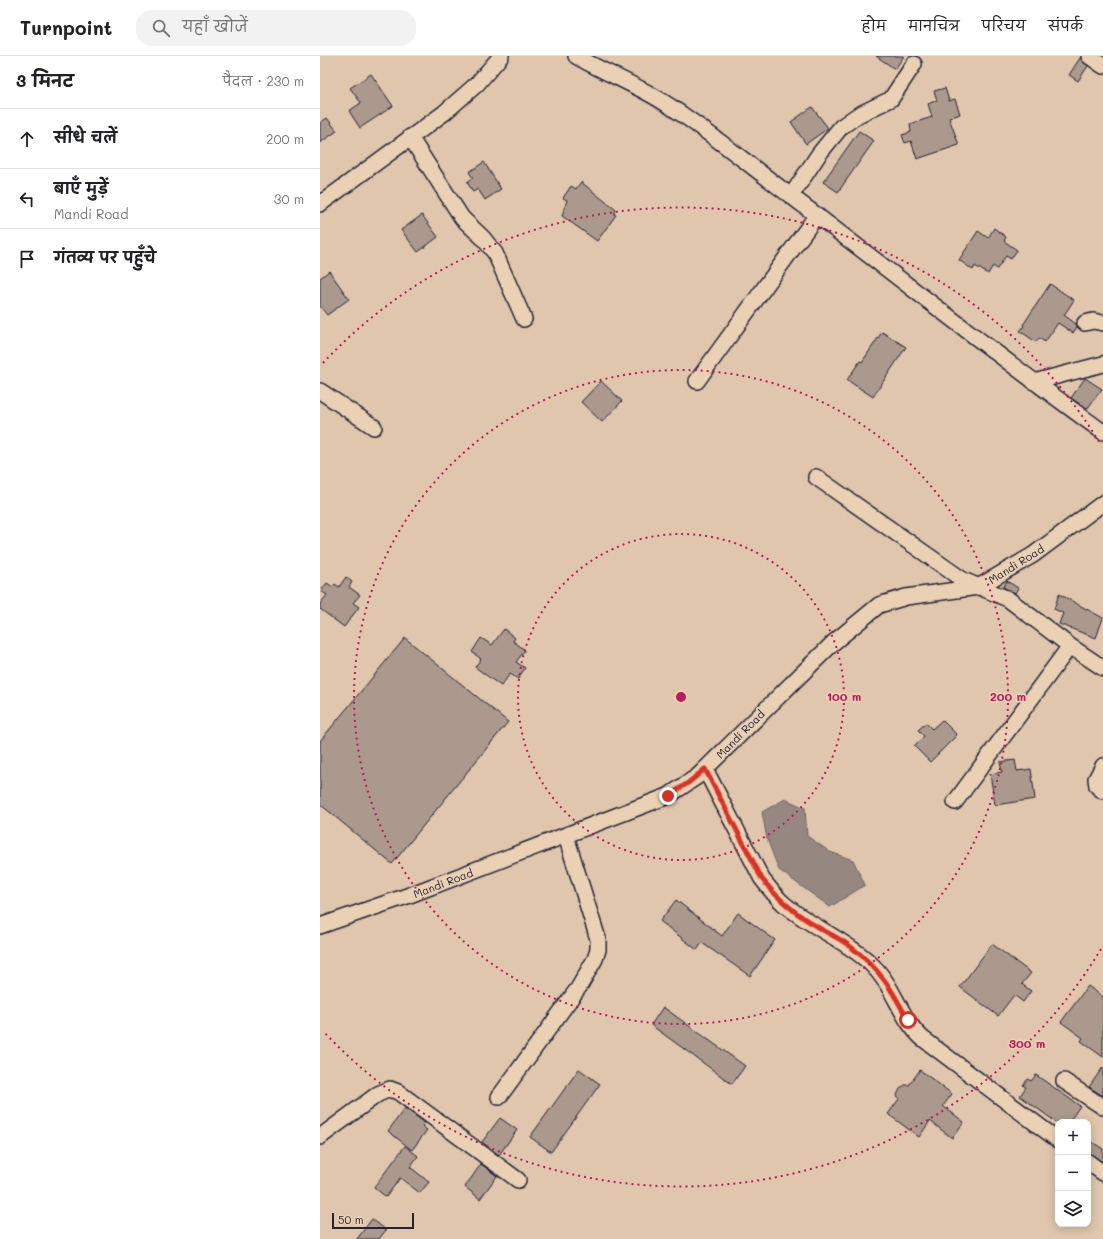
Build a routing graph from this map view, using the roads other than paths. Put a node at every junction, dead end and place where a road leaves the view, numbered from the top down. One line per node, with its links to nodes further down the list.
1 (501, 56): 6 (street)
2 (576, 56): 7 (street)
3 (1089, 56): 5 (street)
4 (914, 64): 7 (street)
5 (1103, 66)
6 (410, 136): 8 (street); 10 (street)
7 (791, 196): 9 (street)
8 (320, 204)
9 (817, 215): 14 (street); 15 (street)
10 (524, 319)
11 (1085, 322): 12 (street)
12 (1103, 323)
13 (1103, 364): 15 (street)
14 (697, 381)
15 (1034, 382): 18 (street)
16 (320, 391): 17 (street)
17 (374, 428)
18 (1103, 432)
19 (816, 477): 21 (street)
20 (1103, 503): 21 (street, Mandi Road)
21 (978, 587): 22 (street); 25 (street, Mandi Road)
22 (1070, 646): 23 (street); 27 (street)
23 (1103, 668)
24 (1103, 766): 26 (street)
25 (705, 769): 28 (street, Mandi Road); 34 (street)
26 (1103, 791)
27 (955, 802)
28 (566, 836): 29 (street, Mandi Road); 31 (street)
29 (320, 926)
30 (1064, 1081): 32 (street)
31 (499, 1097)
32 (1103, 1107)
33 (320, 1137): 37 (street)
34 (1055, 1138)
35 (1091, 1164): 36 (street)
36 (1103, 1173)
37 (518, 1180)

